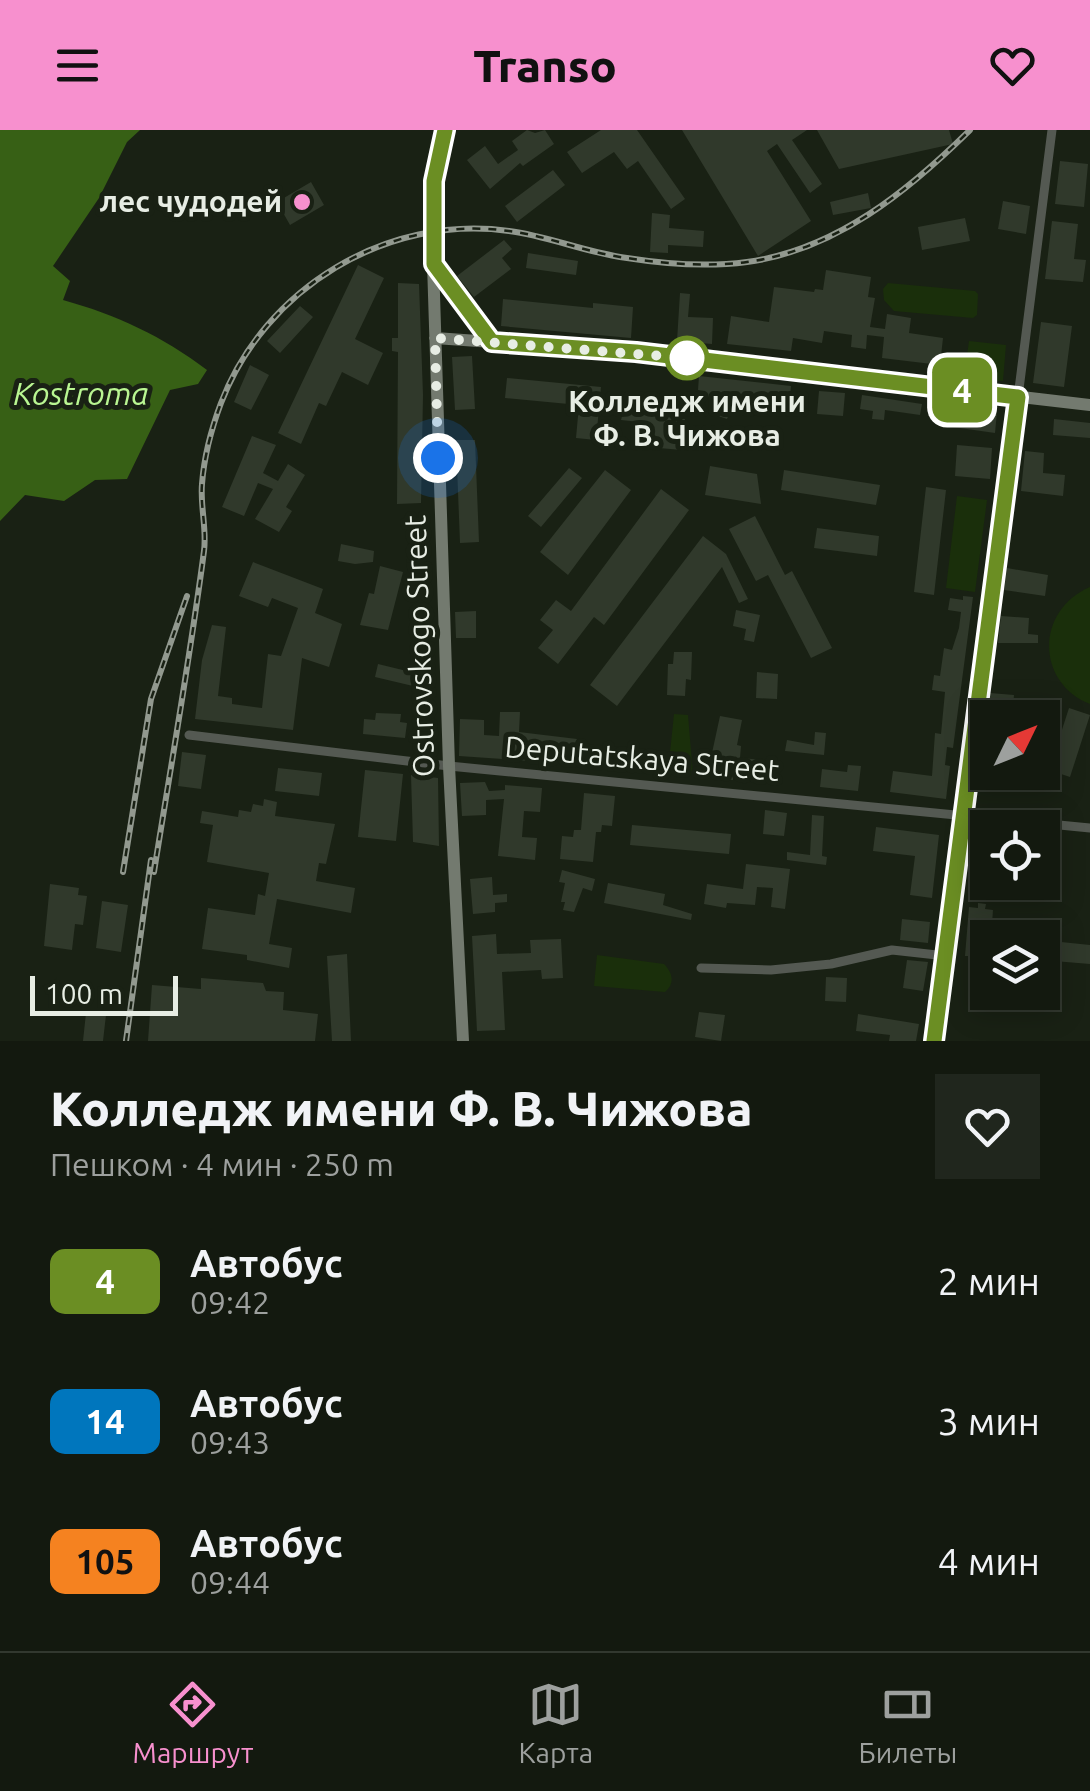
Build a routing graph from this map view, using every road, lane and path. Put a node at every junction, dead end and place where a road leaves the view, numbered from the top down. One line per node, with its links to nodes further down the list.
1 (445, 130): 3 (street, Ostrovskogo Street)
2 (1052, 130): 6 (street)
3 (434, 264): 4 (street, Ostrovskogo Street); 5 (street)
4 (435, 338): 5 (street); 9 (street, Ostrovskogo Street)
5 (492, 342): 6 (street)
6 (1018, 397): 7 (street); 10 (street)
7 (1090, 405)
8 (189, 735): 9 (street, Deputatskaya Street)
9 (449, 766): 10 (street, Deputatskaya Street); 14 (street, Ostrovskogo Street)
10 (965, 815): 11 (street, Deputatskaya Street); 12 (street)
11 (1090, 828)
12 (946, 956): 13 (street); 15 (street)
13 (701, 968)
14 (463, 1041)
15 (934, 1041)

